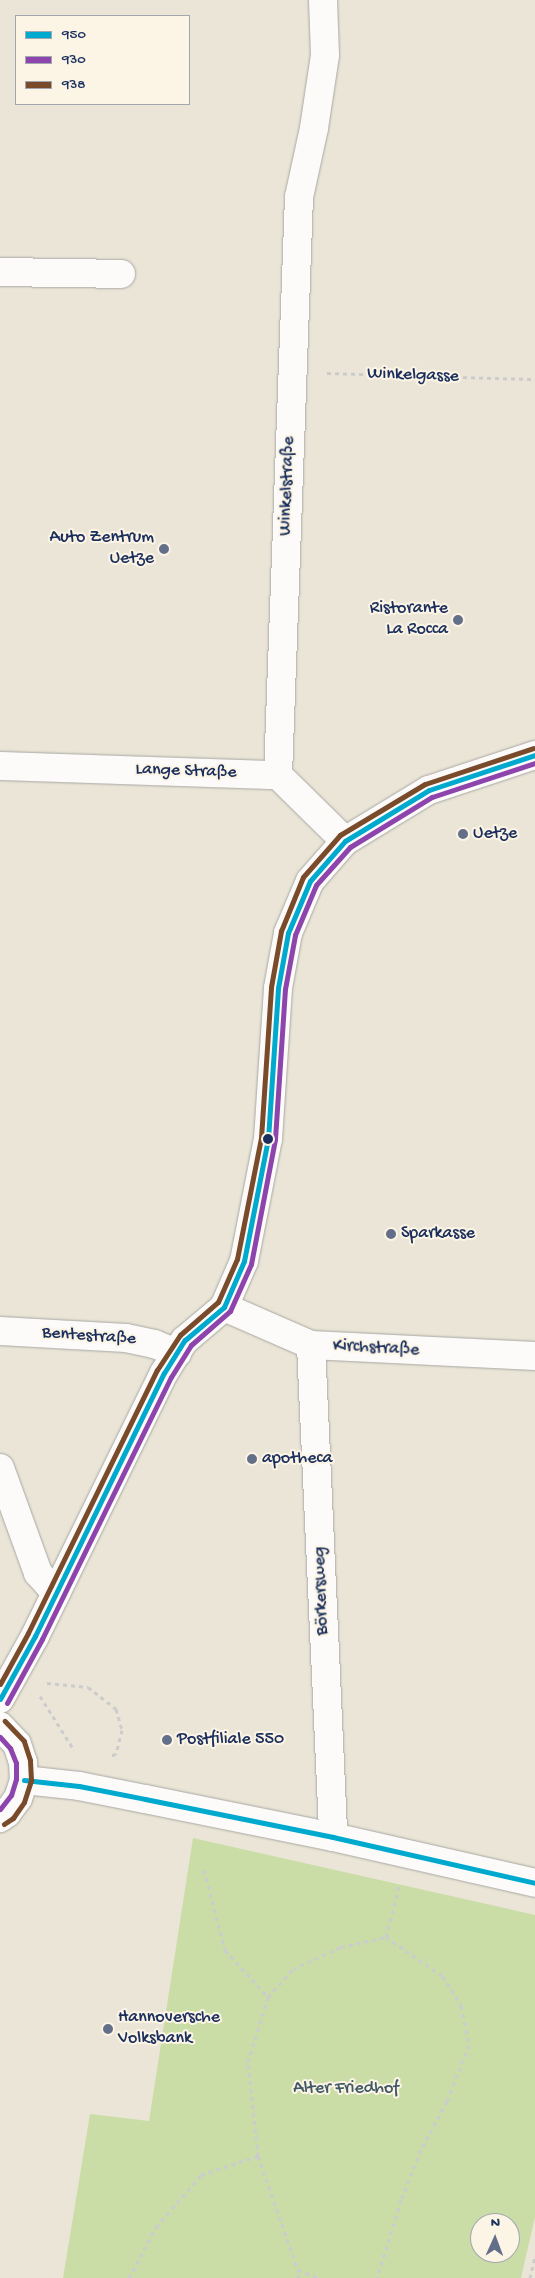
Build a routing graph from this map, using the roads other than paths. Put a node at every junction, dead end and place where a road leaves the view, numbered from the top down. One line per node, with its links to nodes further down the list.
1 (323, 0): 6 (street, Winkelstraße)
2 (0, 272): 3 (street)
3 (121, 274)
4 (535, 755): 7 (street)
5 (0, 766): 6 (street, Lange Straße)
6 (278, 775): 7 (street)
7 (345, 841): 8 (street)
8 (224, 1307): 10 (street, Kirchstraße); 11 (street)
9 (0, 1331): 11 (street, Bentestraße)
10 (311, 1345): 12 (street, Kirchstraße); 19 (street, Börkersweg)
11 (177, 1353): 14 (street)
12 (535, 1356)
13 (0, 1468): 14 (street)
14 (56, 1593): 15 (street)
15 (0, 1699)
16 (0, 1726): 17 (street)
17 (24, 1780): 18 (street); 19 (street)
18 (0, 1818)
19 (333, 1837): 20 (street)
20 (535, 1883)

